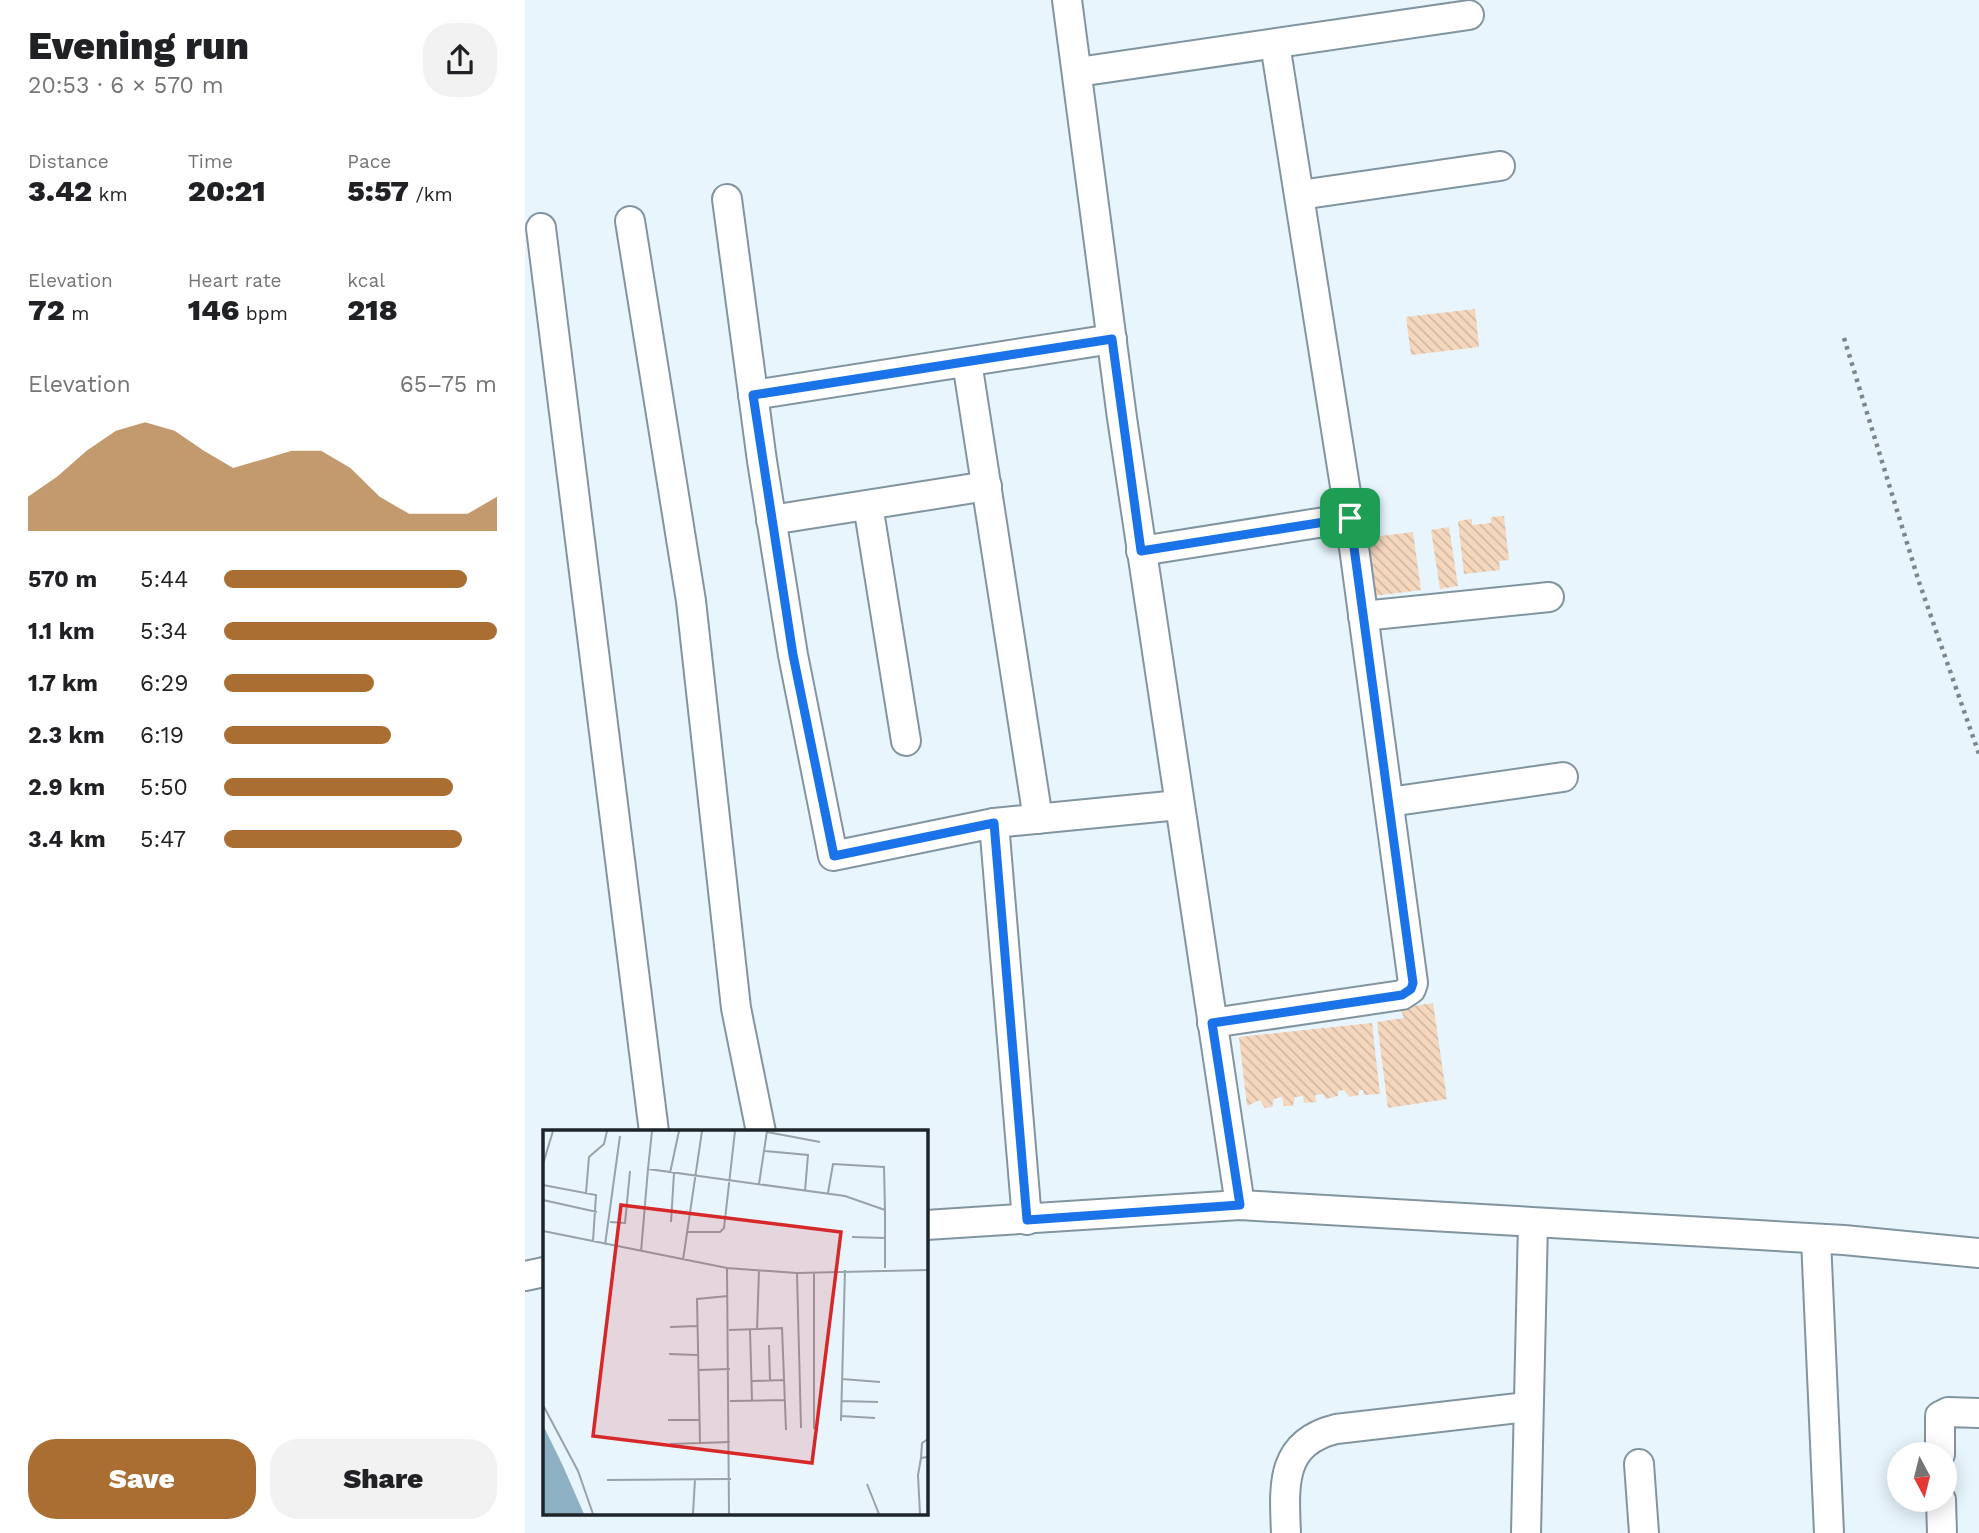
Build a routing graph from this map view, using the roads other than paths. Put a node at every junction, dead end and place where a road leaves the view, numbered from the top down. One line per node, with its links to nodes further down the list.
1 (1067, 0): 4 (street)
2 (1469, 15): 3 (street)
3 (1275, 44): 4 (street); 6 (street)
4 (1078, 72): 10 (street)
5 (1500, 166): 6 (street)
6 (1300, 195): 15 (street)
7 (727, 199): 12 (street)
8 (631, 221): 28 (street)
9 (541, 228): 27 (street)
10 (1112, 339): 11 (street); 17 (street)
11 (967, 362): 12 (street); 13 (street)
12 (753, 395): 16 (street)
13 (987, 486): 14 (street); 24 (street)
14 (868, 505): 16 (street); 20 (street)
15 (1350, 518): 17 (street); 19 (street)
16 (771, 520): 25 (street)
17 (1141, 551): 23 (street)
18 (1549, 597): 19 (street)
19 (1363, 616): 22 (street)
20 (906, 741)
21 (1563, 777): 22 (street)
22 (1389, 802): 26 (street)
23 (1179, 805): 24 (street); 26 (street)
24 (1038, 819): 25 (street)
25 (994, 823): 30 (street)
26 (1212, 1023): 29 (street)
27 (654, 1130)
28 (761, 1130)
29 (1240, 1205): 30 (street); 31 (street)
30 (1027, 1220): 32 (street)
31 (1533, 1223): 33 (street); 37 (street)
32 (927, 1225)
33 (1815, 1239): 34 (street); 45 (street)
34 (1979, 1253)
35 (543, 1272): 36 (street)
36 (525, 1276)
37 (1527, 1407): 42 (street); 43 (street)
38 (1979, 1413): 39 (street)
39 (1940, 1442)
40 (1639, 1464): 44 (street)
41 (1941, 1512): 46 (street)
42 (1286, 1533)
43 (1526, 1533)
44 (1644, 1533)
45 (1829, 1533)
46 (1942, 1533)

